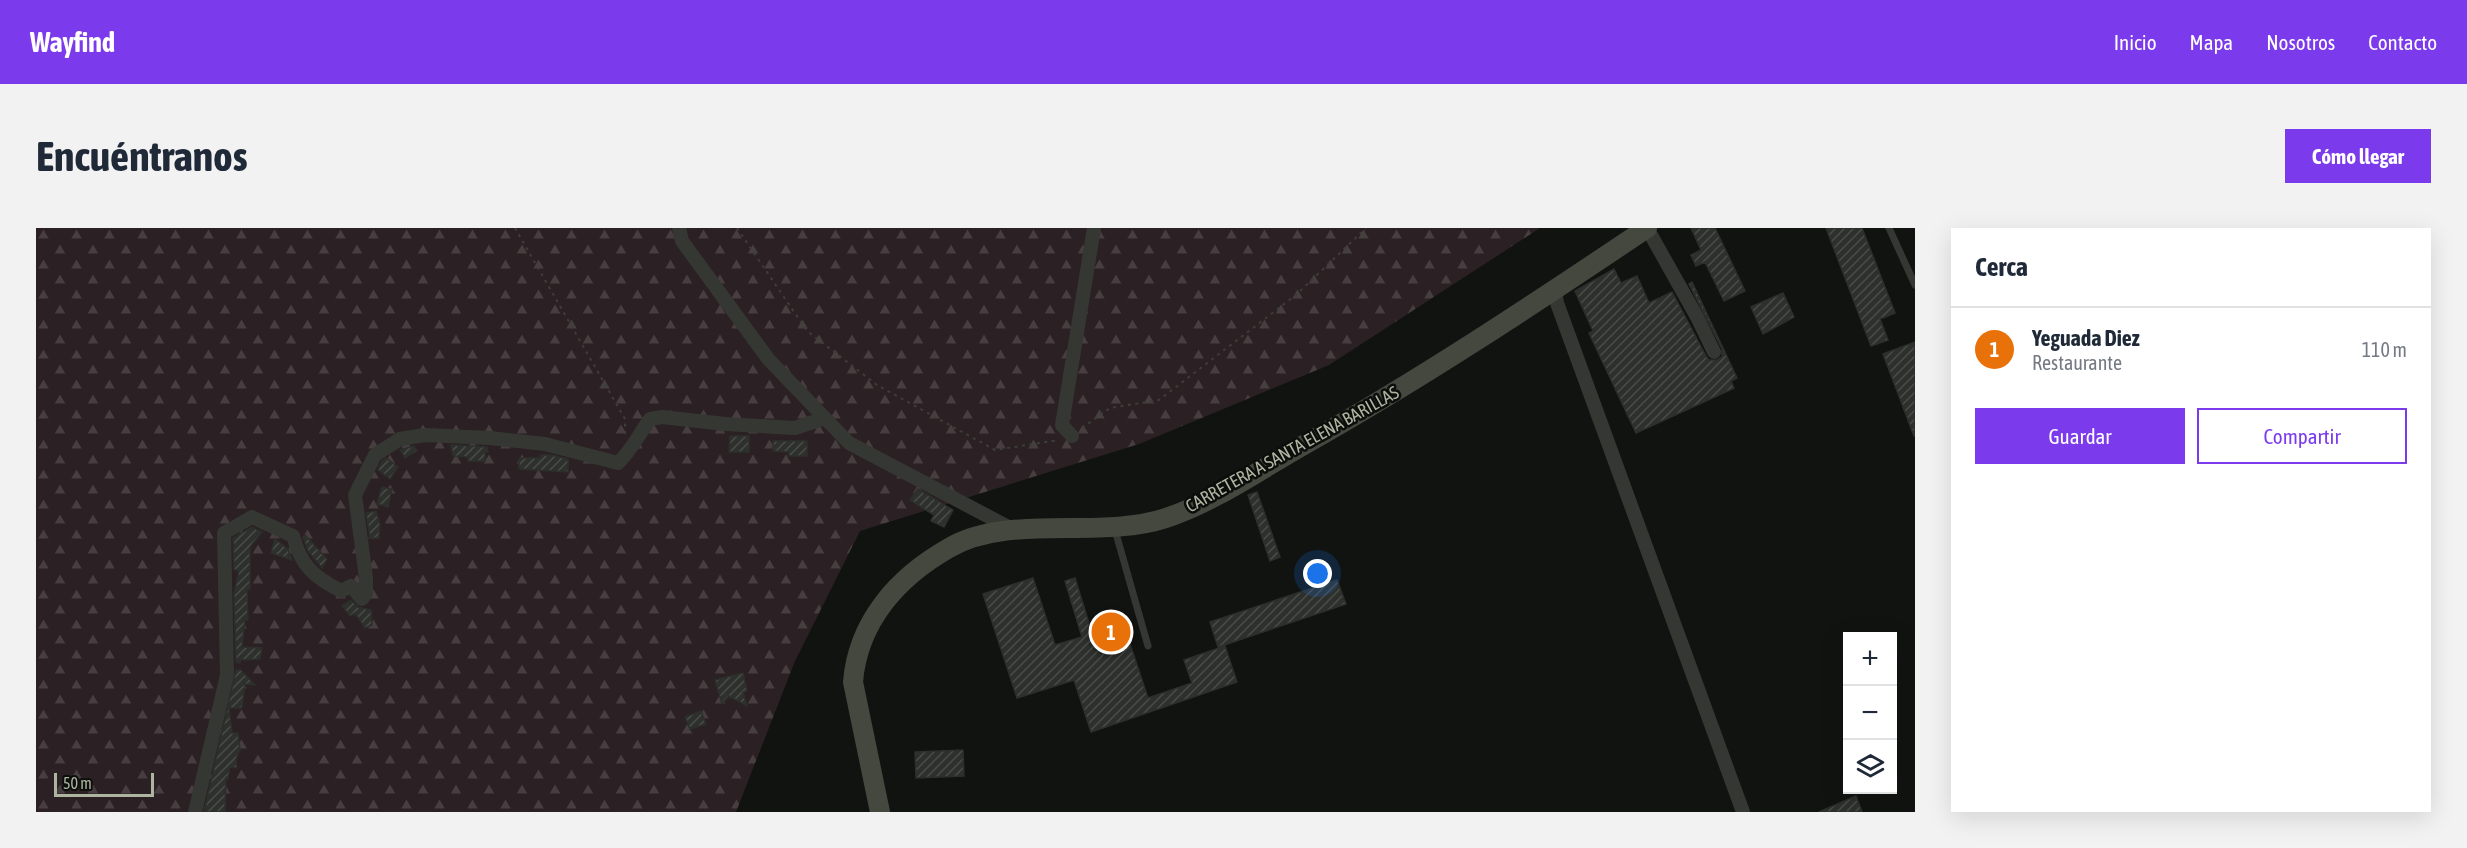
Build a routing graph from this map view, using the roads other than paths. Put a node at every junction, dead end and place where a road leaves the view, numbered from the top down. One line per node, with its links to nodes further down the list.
1 (678, 228): 8 (street)
2 (1094, 228): 9 (street)
3 (1647, 228): 6 (main road, CARRETERA A SANTA ELENA BARILLAS); 7 (street)
4 (1889, 228): 5 (lane)
5 (1915, 285)
6 (1555, 290): 10 (main road, CARRETERA A SANTA ELENA BARILLAS); 15 (street)
7 (1714, 352)
8 (825, 418): 11 (street); 13 (street)
9 (1072, 436)
10 (1115, 528): 11 (main road, CARRETERA A SANTA ELENA BARILLAS); 12 (lane)
11 (1014, 530): 14 (main road, CARRETERA A SANTA ELENA BARILLAS)
12 (1148, 646)
13 (195, 812)
14 (880, 812)
15 (1743, 812)

